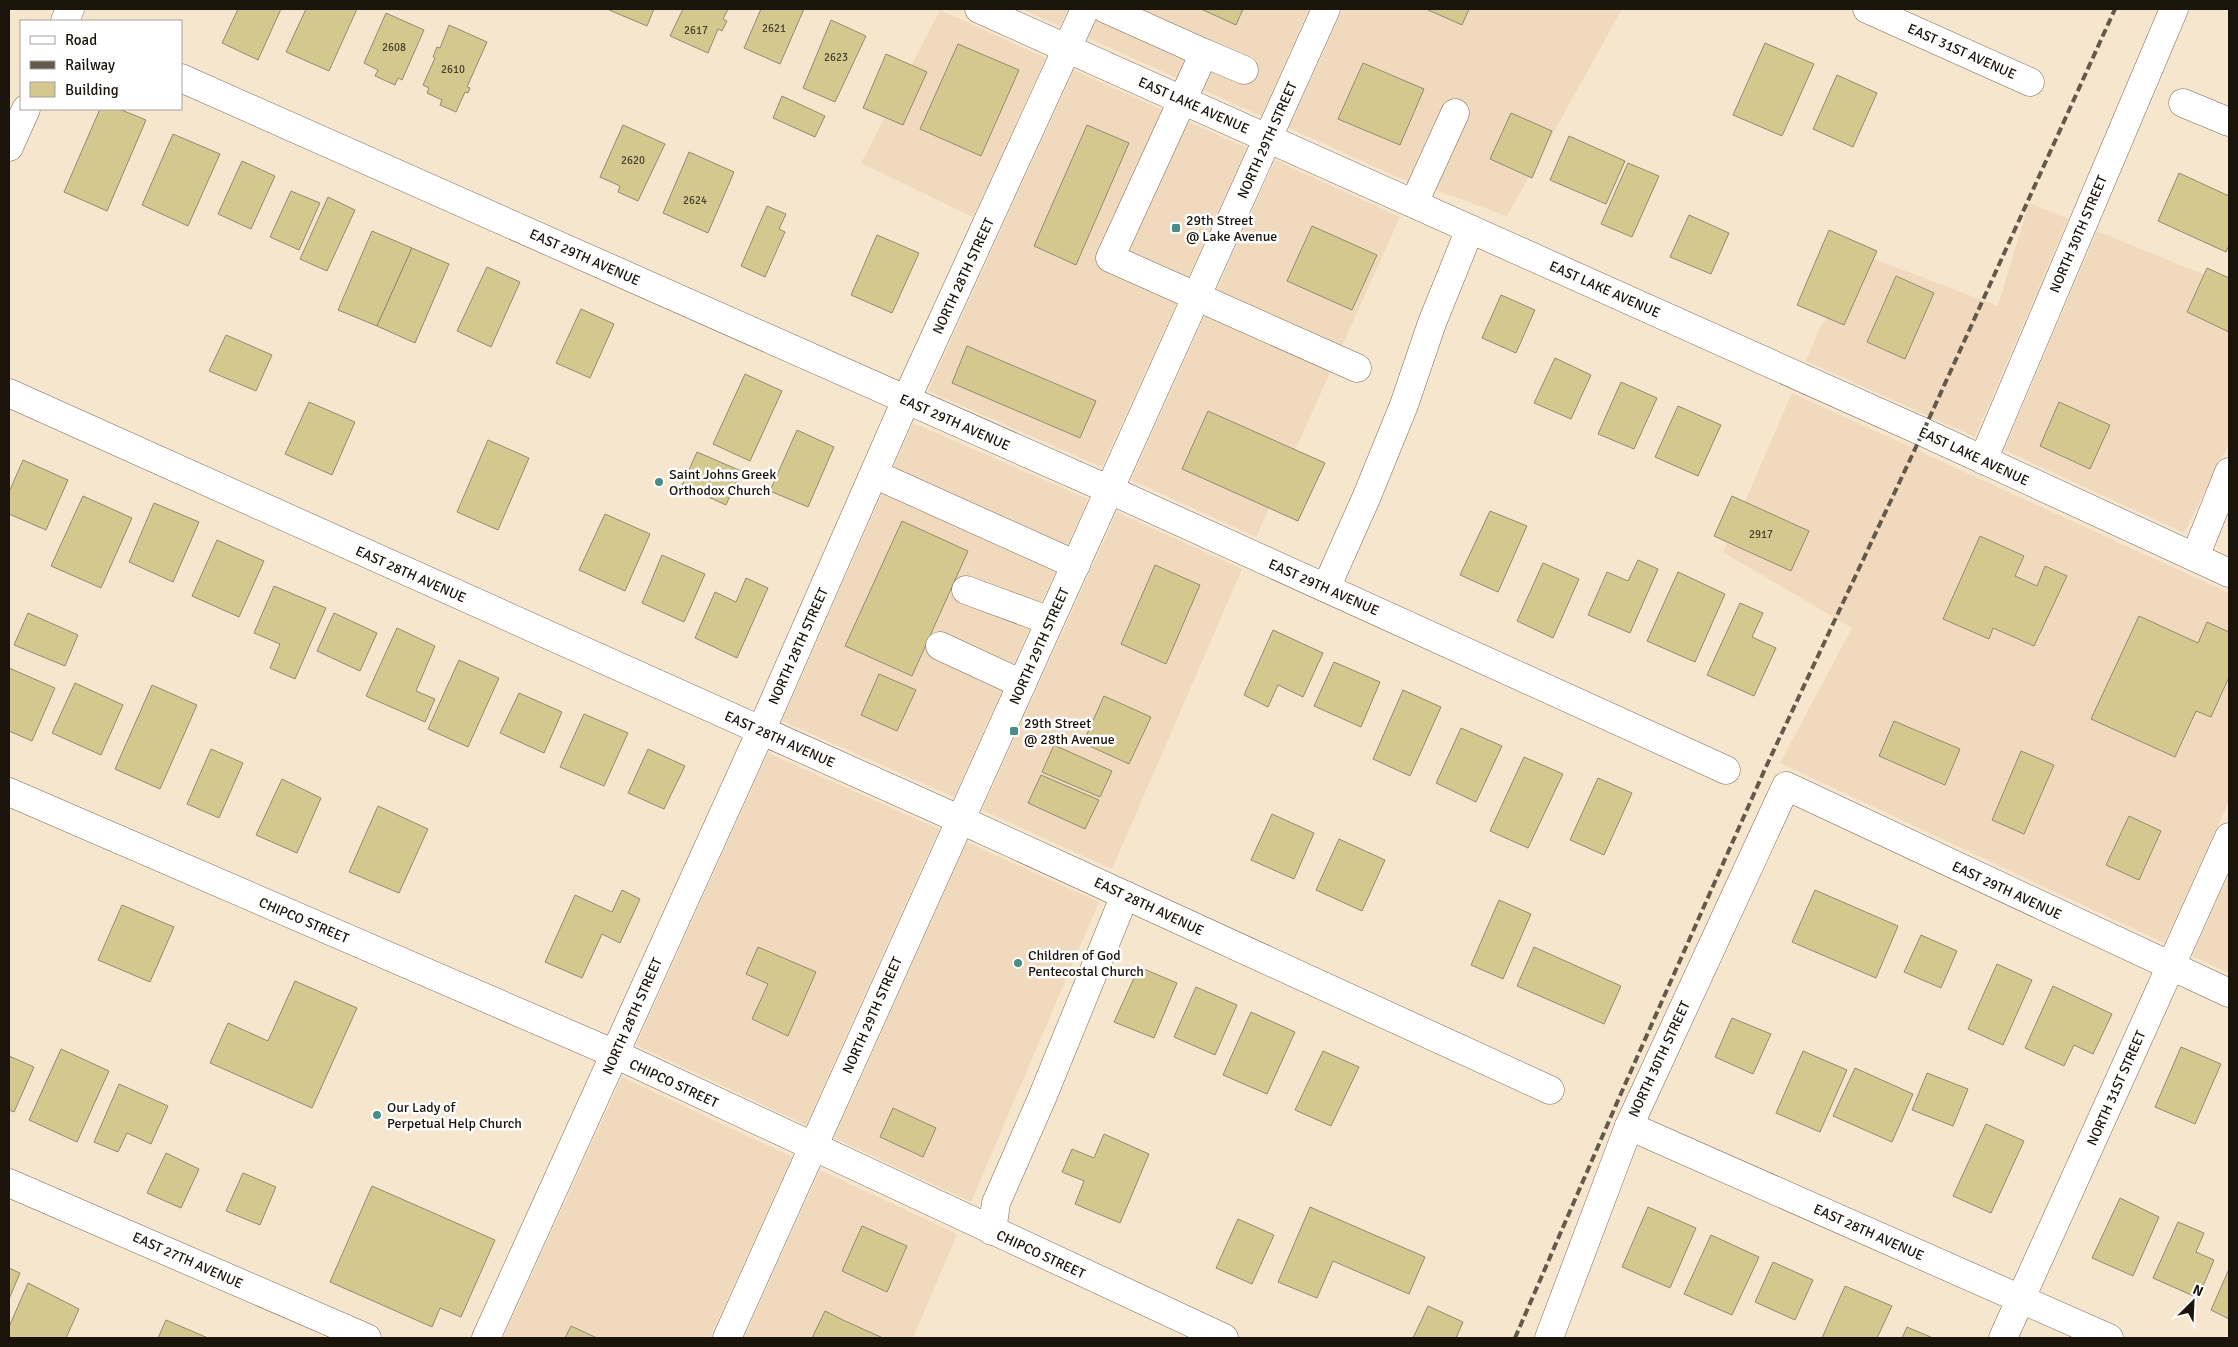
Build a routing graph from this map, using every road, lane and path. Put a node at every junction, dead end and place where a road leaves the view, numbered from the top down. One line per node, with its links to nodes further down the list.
1 (980, 9): 7 (street, EAST LAKE AVENUE)
2 (1085, 9): 7 (street, NORTH 28TH STREET)
3 (1106, 9): 8 (street)
4 (1326, 9): 17 (street, NORTH 29TH STREET)
5 (1867, 9): 11 (street, EAST 31ST AVENUE)
6 (2174, 9): 25 (street, NORTH 30TH STREET)
7 (1067, 48): 12 (street, EAST LAKE AVENUE); 24 (street, NORTH 28TH STREET)
8 (1204, 53): 9 (street); 12 (street)
9 (1244, 70)
10 (182, 78): 24 (street, EAST 29TH AVENUE)
11 (2030, 82)
12 (1183, 100): 17 (street, EAST LAKE AVENUE); 21 (street)
13 (2183, 103): 16 (street)
14 (26, 110): 18 (street)
15 (1455, 112): 19 (street)
16 (2229, 122)
17 (1268, 138): 19 (street, EAST LAKE AVENUE); 21 (street, NORTH 29TH STREET)
18 (9, 147)
19 (1414, 203): 20 (street, EAST LAKE AVENUE)
20 (1470, 229): 25 (street, EAST LAKE AVENUE); 32 (street)
21 (1196, 297): 22 (street); 28 (street, NORTH 29TH STREET)
22 (1357, 368)
23 (9, 393): 37 (street, EAST 28TH AVENUE)
24 (906, 400): 26 (street, NORTH 28TH STREET); 28 (street, EAST 29TH AVENUE)
25 (1983, 460): 29 (street, EAST LAKE AVENUE)
26 (874, 474): 30 (street); 37 (street, NORTH 28TH STREET)
27 (2229, 474): 29 (street)
28 (1110, 490): 30 (street, NORTH 29TH STREET); 32 (street, EAST 29TH AVENUE)
29 (2194, 557): 31 (street, EAST LAKE AVENUE)
30 (1076, 565): 34 (street, NORTH 29TH STREET)
31 (2229, 573)
32 (1326, 588): 38 (street, EAST 29TH AVENUE)
33 (966, 590): 34 (street)
34 (1050, 621): 36 (street, NORTH 29TH STREET)
35 (940, 646): 36 (street)
36 (1022, 684): 41 (street, NORTH 29TH STREET)
37 (761, 731): 41 (street, EAST 28TH AVENUE); 46 (street, NORTH 28TH STREET)
38 (1726, 770)
39 (1786, 786): 44 (street, EAST 29TH AVENUE); 48 (street, NORTH 30TH STREET)
40 (9, 792): 46 (street, CHIPCO STREET)
41 (961, 820): 43 (street, EAST 28TH AVENUE); 49 (street, NORTH 29TH STREET)
42 (2229, 838): 44 (street, NORTH 31ST STREET)
43 (1125, 895): 47 (street, EAST 28TH AVENUE); 51 (street)
44 (2170, 966): 45 (street, EAST 29TH AVENUE); 52 (street, NORTH 31ST STREET)
45 (2229, 993)
46 (615, 1054): 49 (street, CHIPCO STREET); 54 (street, NORTH 28TH STREET)
47 (1550, 1090)
48 (1629, 1126): 52 (street, EAST 28TH AVENUE); 57 (street, NORTH 30TH STREET)
49 (813, 1148): 51 (street, CHIPCO STREET); 55 (street, NORTH 29TH STREET)
50 (9, 1183): 53 (street, EAST 27TH AVENUE)
51 (992, 1231): 56 (street, CHIPCO STREET)
52 (2021, 1299): 58 (street, NORTH 31ST STREET); 59 (street, EAST 28TH AVENUE)
53 (367, 1338)
54 (486, 1338)
55 (727, 1338)
56 (1224, 1338)
57 (1549, 1338)
58 (2003, 1338)
59 (2109, 1338)

